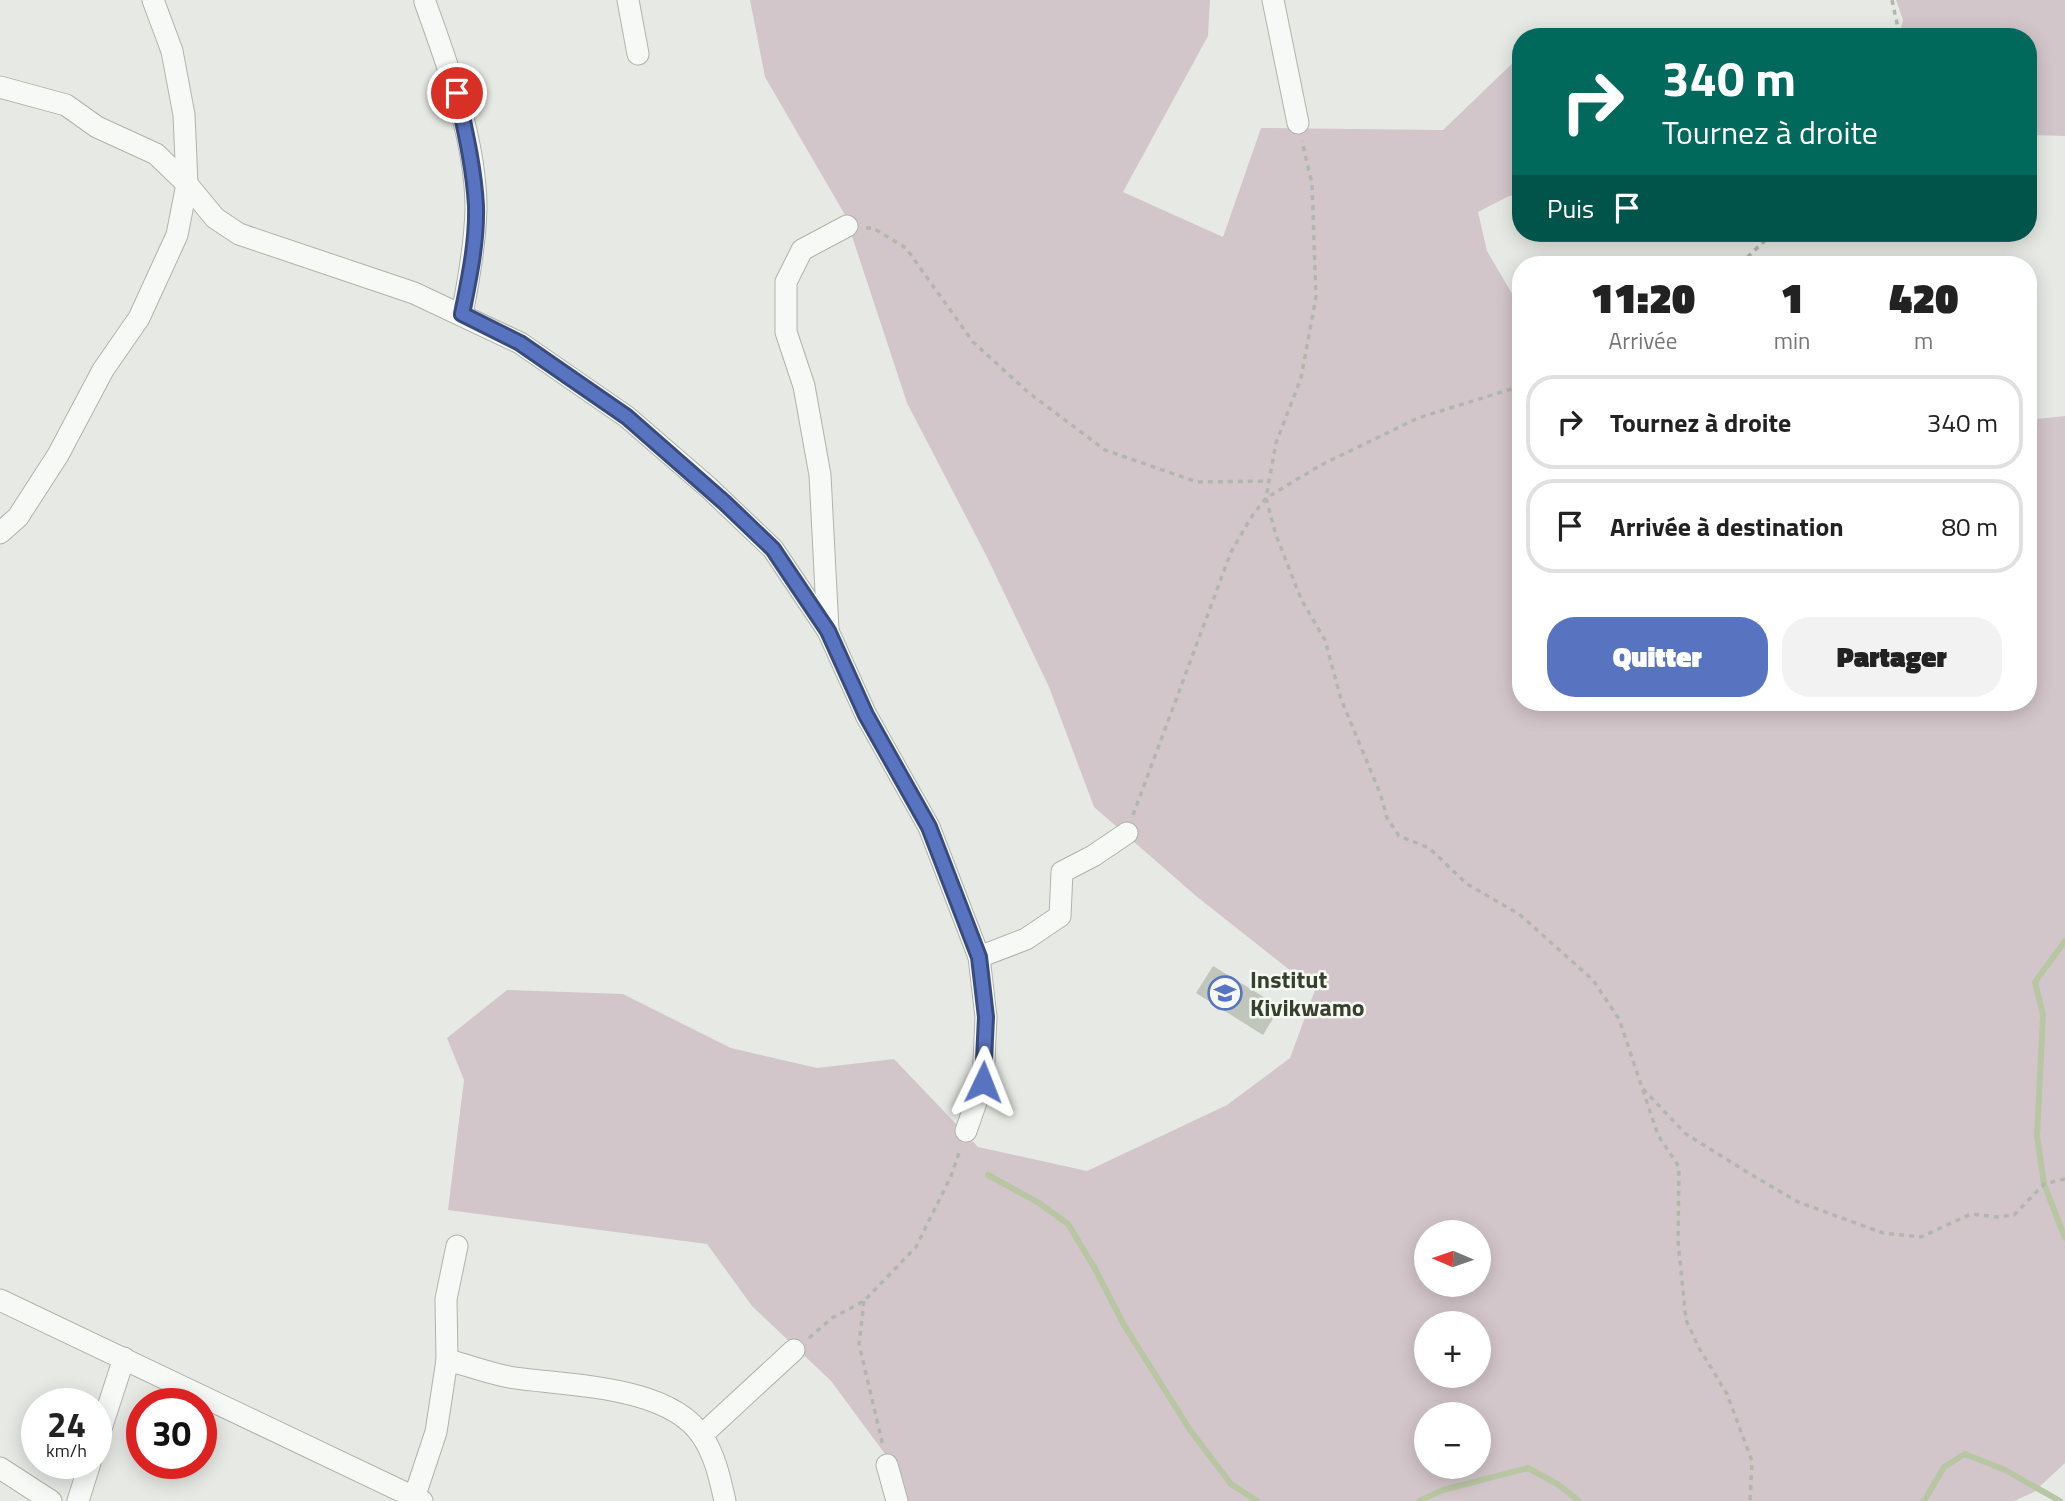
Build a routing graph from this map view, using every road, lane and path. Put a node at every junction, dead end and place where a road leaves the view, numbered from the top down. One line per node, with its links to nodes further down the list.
1 (153, 0): 10 (street)
2 (628, 0): 7 (street)
3 (1273, 0): 9 (street)
4 (1892, 0): 6 (path)
5 (425, 2): 14 (street)
6 (1898, 28)
7 (638, 54)
8 (0, 87): 10 (street)
9 (1298, 123): 16 (path)
10 (187, 184): 14 (street); 18 (street)
11 (847, 226): 16 (path); 19 (street)
12 (1763, 242): 13 (path)
13 (1749, 256)
14 (462, 314): 19 (street)
15 (1512, 389): 17 (path)
16 (1270, 481): 17 (path)
17 (1266, 498): 20 (path); 22 (path)
18 (0, 533)
19 (828, 631): 21 (street)
20 (1127, 833): 21 (street)
21 (979, 957): 23 (street)
22 (1641, 1087): 24 (path); 41 (path)
23 (966, 1131): 27 (path)
24 (2065, 1179)
25 (457, 1246): 30 (street)
26 (0, 1300): 29 (street)
27 (864, 1301): 28 (path); 33 (path)
28 (794, 1350): 32 (street)
29 (124, 1358): 31 (street); 36 (street)
30 (447, 1360): 32 (street); 36 (street)
31 (112, 1395)
32 (702, 1435): 39 (street)
33 (887, 1465): 40 (street)
34 (0, 1468): 37 (street)
35 (85, 1479): 38 (street)
36 (416, 1500)
37 (51, 1501)
38 (78, 1501)
39 (725, 1501)
40 (897, 1501)
41 (1750, 1501)

